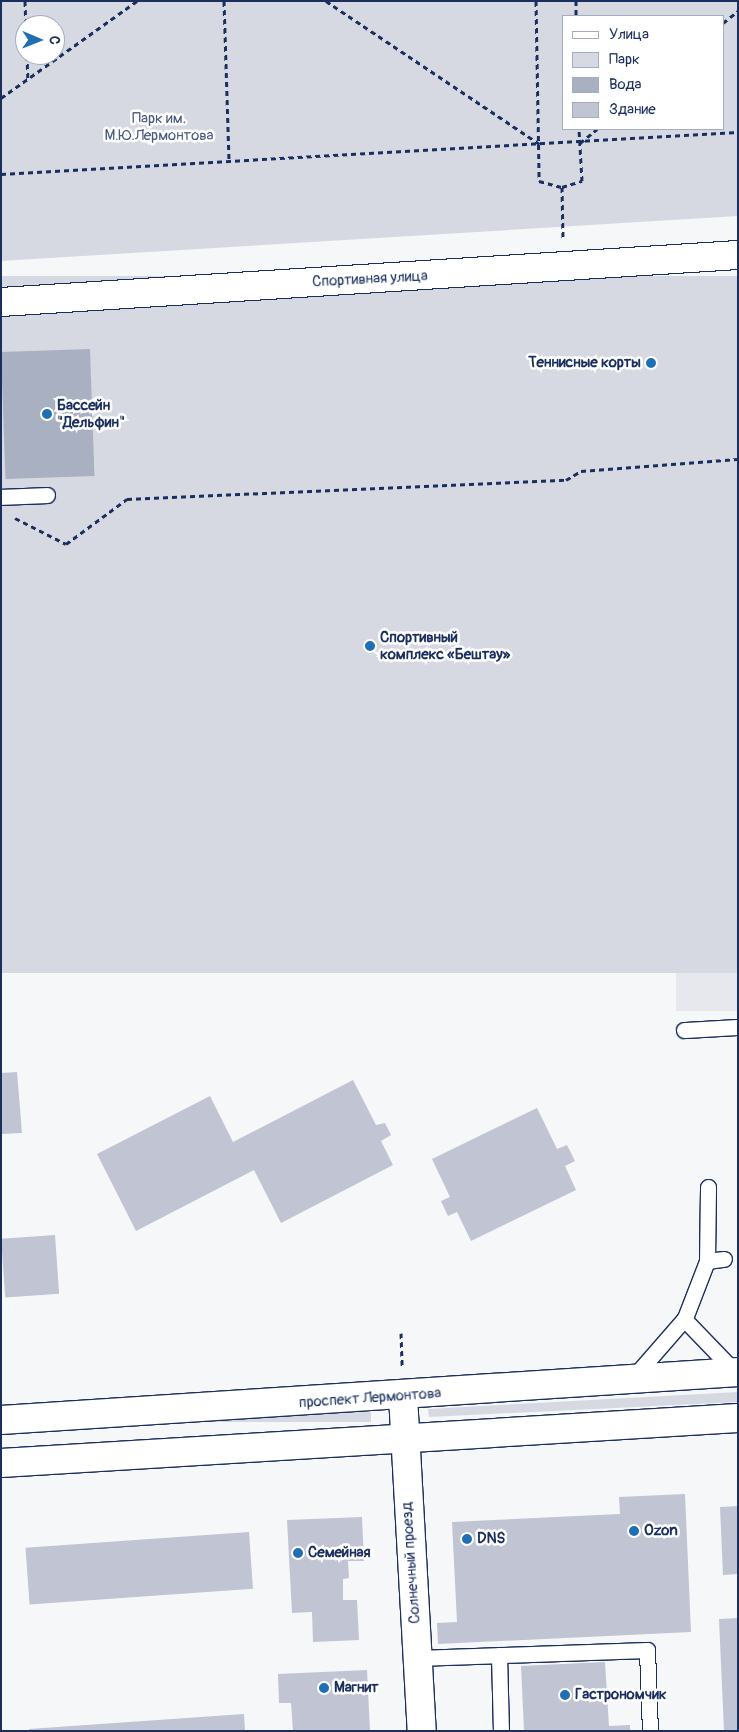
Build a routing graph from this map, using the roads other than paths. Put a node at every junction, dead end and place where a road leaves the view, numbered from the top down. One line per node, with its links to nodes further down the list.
1 (738, 255): 2 (street, Спортивная улица)
2 (1, 302)
3 (47, 495): 4 (lane)
4 (1, 497)
5 (738, 1027): 6 (lane)
6 (684, 1030)
7 (708, 1187): 9 (lane)
8 (724, 1259): 9 (lane)
9 (707, 1261): 10 (lane)
10 (684, 1319): 11 (lane); 12 (lane)
11 (736, 1372): 12 (street, проспект Лермонтова)
12 (631, 1379): 13 (street, проспект Лермонтова)
13 (403, 1396): 15 (street, проспект Лермонтова); 16 (street, Солнечный проезд)
14 (738, 1418): 16 (street)
15 (1, 1420)
16 (405, 1438): 17 (street); 19 (street, Солнечный проезд)
17 (1, 1463)
18 (499, 1655): 19 (lane); 21 (lane); 22 (lane)
19 (417, 1658): 20 (street, Солнечный проезд)
20 (422, 1731)
21 (502, 1731)
22 (650, 1731)

